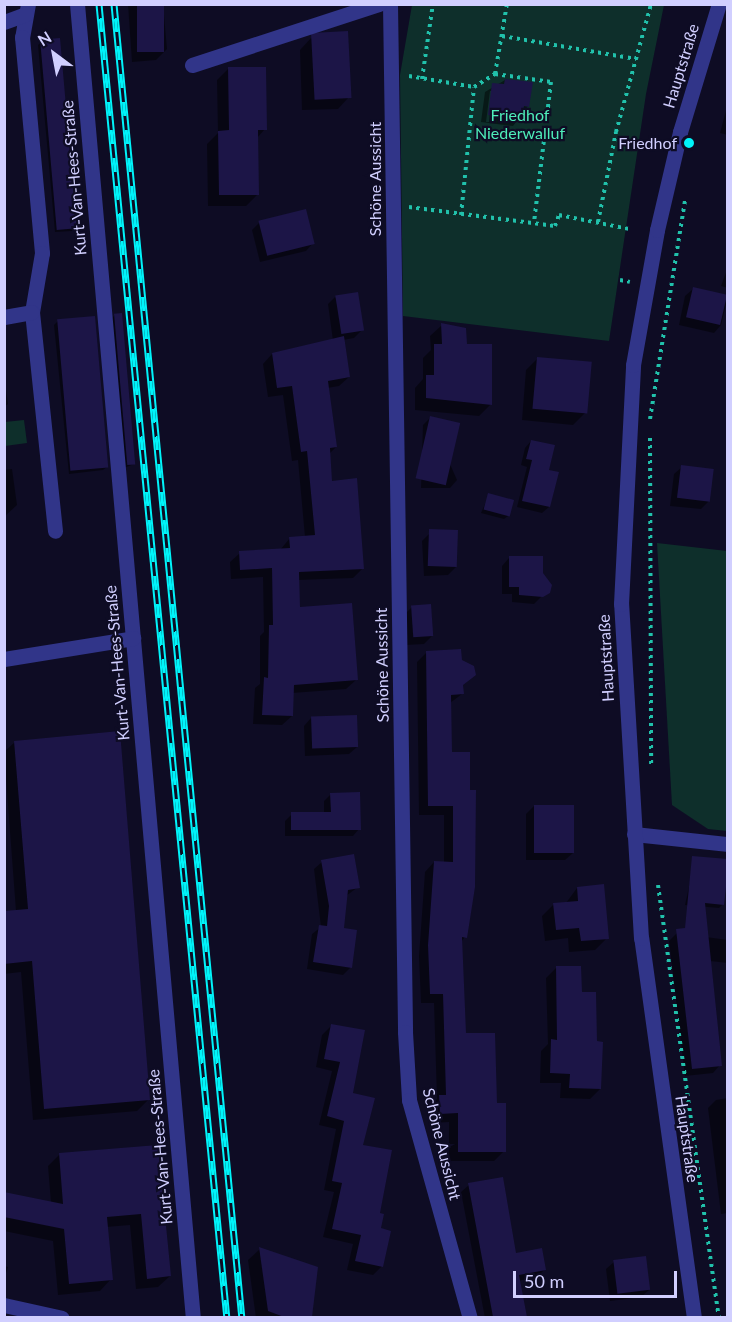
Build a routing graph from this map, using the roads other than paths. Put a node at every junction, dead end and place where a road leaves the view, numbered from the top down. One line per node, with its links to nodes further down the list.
1 (77, 4): 11 (street, Kurt-Van-Hees-Straße)
2 (379, 4): 7 (street)
3 (390, 4): 18 (street, Schöne Aussicht)
4 (719, 4): 13 (street, Hauptstraße)
5 (27, 9): 6 (street); 8 (street)
6 (4, 22)
7 (192, 65)
8 (32, 312): 9 (street); 10 (street)
9 (4, 317)
10 (55, 531)
11 (133, 638): 12 (street); 17 (street, Kurt-Van-Hees-Straße)
12 (4, 659)
13 (634, 834): 14 (street); 19 (street, Hauptstraße)
14 (728, 844)
15 (4, 1305): 16 (street)
16 (62, 1317)
17 (194, 1317)
18 (470, 1317)
19 (694, 1317)

